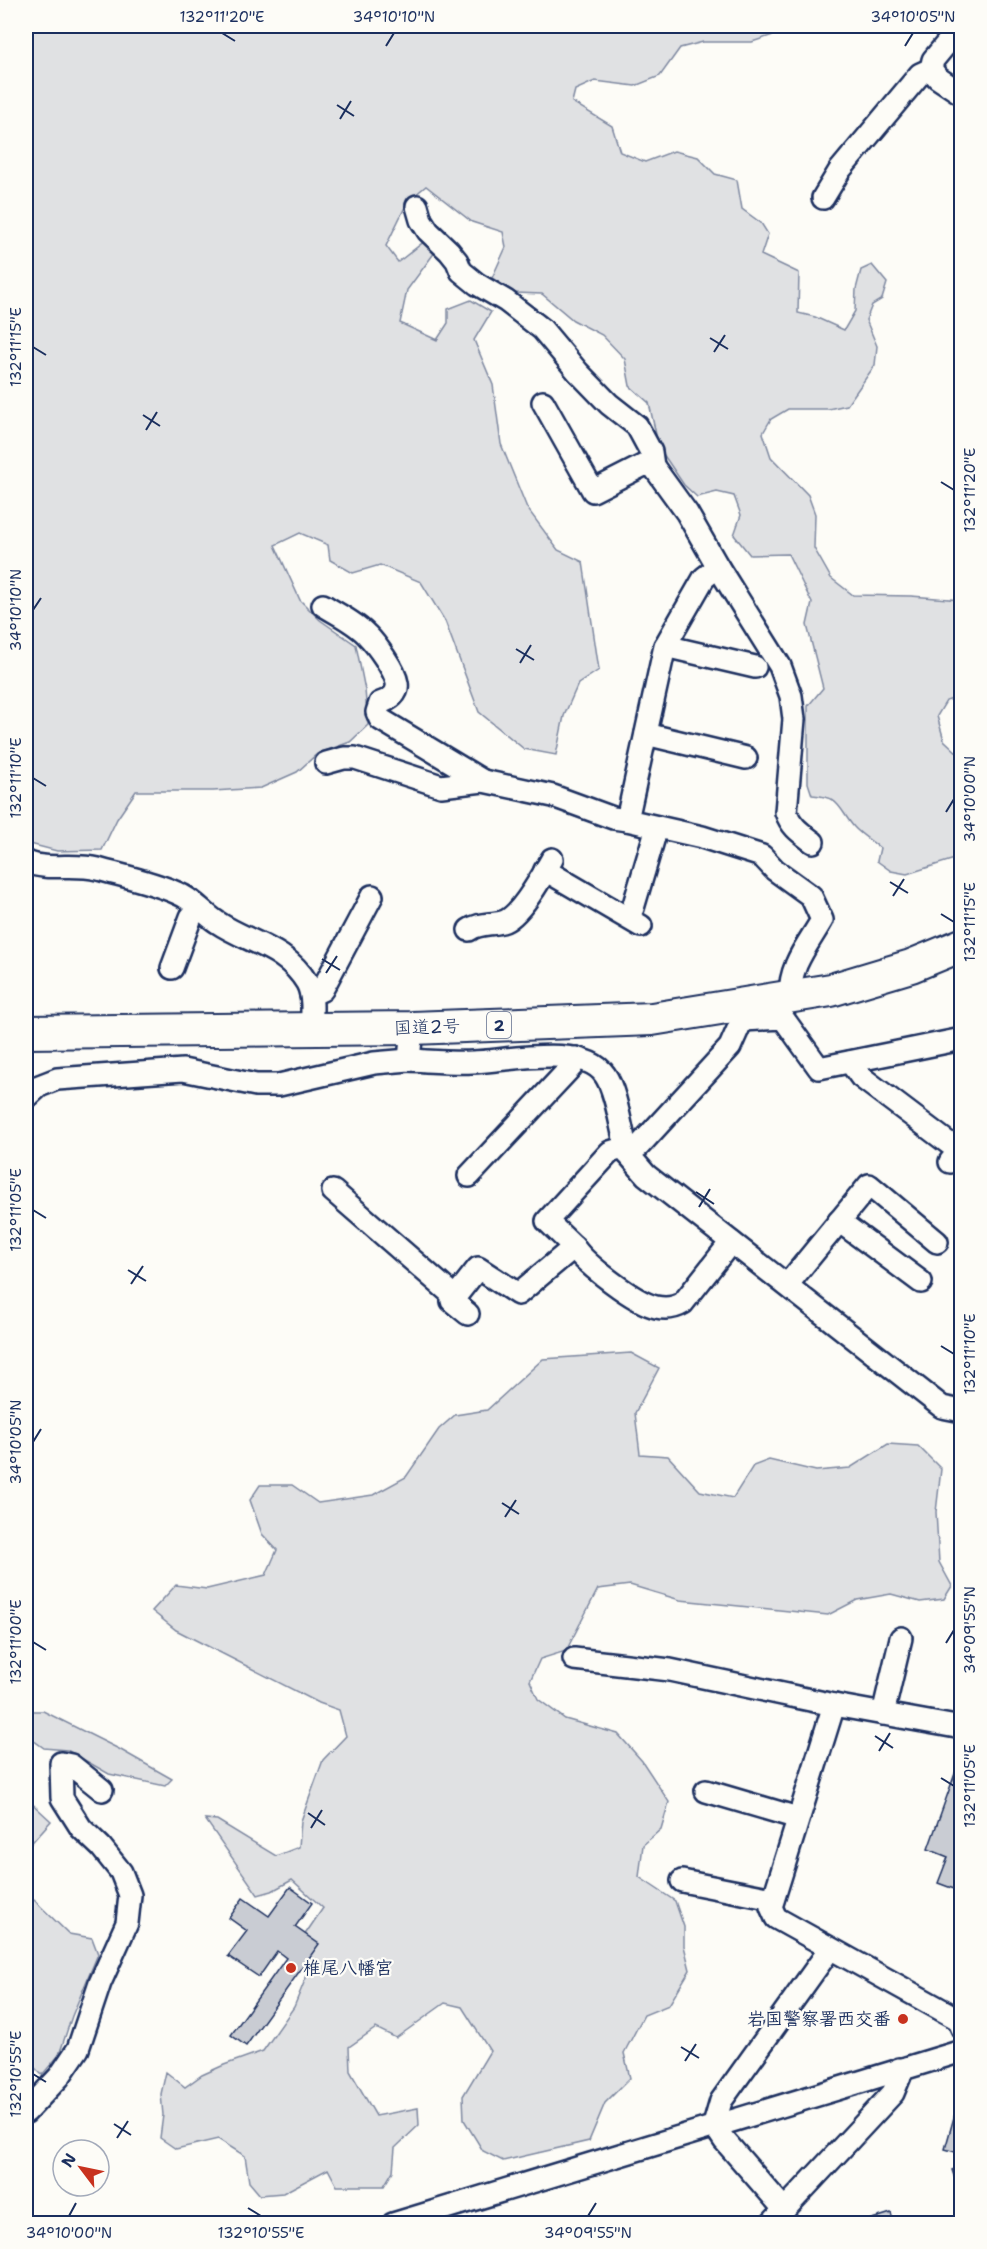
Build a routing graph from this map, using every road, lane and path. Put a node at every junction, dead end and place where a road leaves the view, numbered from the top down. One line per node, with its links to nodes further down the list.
1 (961, 26): 2 (street)
2 (931, 69): 3 (street); 4 (street)
3 (962, 94)
4 (823, 198)
5 (417, 206): 7 (street)
6 (543, 402): 7 (street)
7 (653, 466): 8 (street)
8 (718, 567): 10 (street); 18 (street)
9 (323, 605): 15 (street)
10 (665, 646): 11 (street); 12 (street)
11 (755, 667)
12 (646, 734): 13 (street); 16 (street)
13 (746, 758)
14 (326, 763): 15 (street)
15 (483, 781): 16 (street)
16 (627, 820): 17 (street)
17 (657, 827): 22 (street); 26 (street)
18 (813, 842)
19 (26, 862): 21 (street)
20 (372, 896): 25 (street)
21 (199, 908): 24 (street); 25 (street)
22 (469, 930)
23 (962, 945): 26 (highway, 国道2号 / 2)
24 (172, 968)
25 (311, 995): 28 (street)
26 (790, 997): 27 (highway, 国道2号 / 2)
27 (743, 1012): 29 (highway, 国道2号 / 2); 34 (street); 36 (street)
28 (311, 1028): 29 (highway, 国道2号 / 2); 30 (highway, 国道2号 / 2)
29 (412, 1028): 33 (street)
30 (26, 1032)
31 (962, 1039): 34 (street)
32 (576, 1058): 33 (street); 36 (street); 38 (street)
33 (409, 1060): 35 (street)
34 (850, 1062): 37 (street)
35 (26, 1098)
36 (627, 1150): 41 (street); 43 (street)
37 (950, 1162)
38 (470, 1176)
39 (333, 1191): 46 (street)
40 (839, 1221): 42 (street); 44 (street); 45 (street)
41 (731, 1242): 43 (street); 45 (street)
42 (937, 1242)
43 (574, 1247): 46 (street)
44 (921, 1282)
45 (787, 1285): 48 (street)
46 (455, 1297): 47 (street)
47 (468, 1314)
48 (962, 1411)
49 (901, 1638): 52 (street)
50 (574, 1659): 51 (street)
51 (834, 1705): 52 (street); 56 (street)
52 (883, 1714): 53 (street)
53 (962, 1728)
54 (102, 1790): 63 (street)
55 (706, 1791): 56 (street)
56 (798, 1818): 58 (street)
57 (682, 1881): 58 (street)
58 (773, 1899): 59 (street)
59 (830, 1949): 60 (street); 64 (street)
60 (962, 2028)
61 (962, 2051): 62 (street)
62 (899, 2070): 64 (street); 65 (street)
63 (26, 2112)
64 (714, 2125): 65 (street); 66 (street)
65 (777, 2216)
66 (393, 2223)

